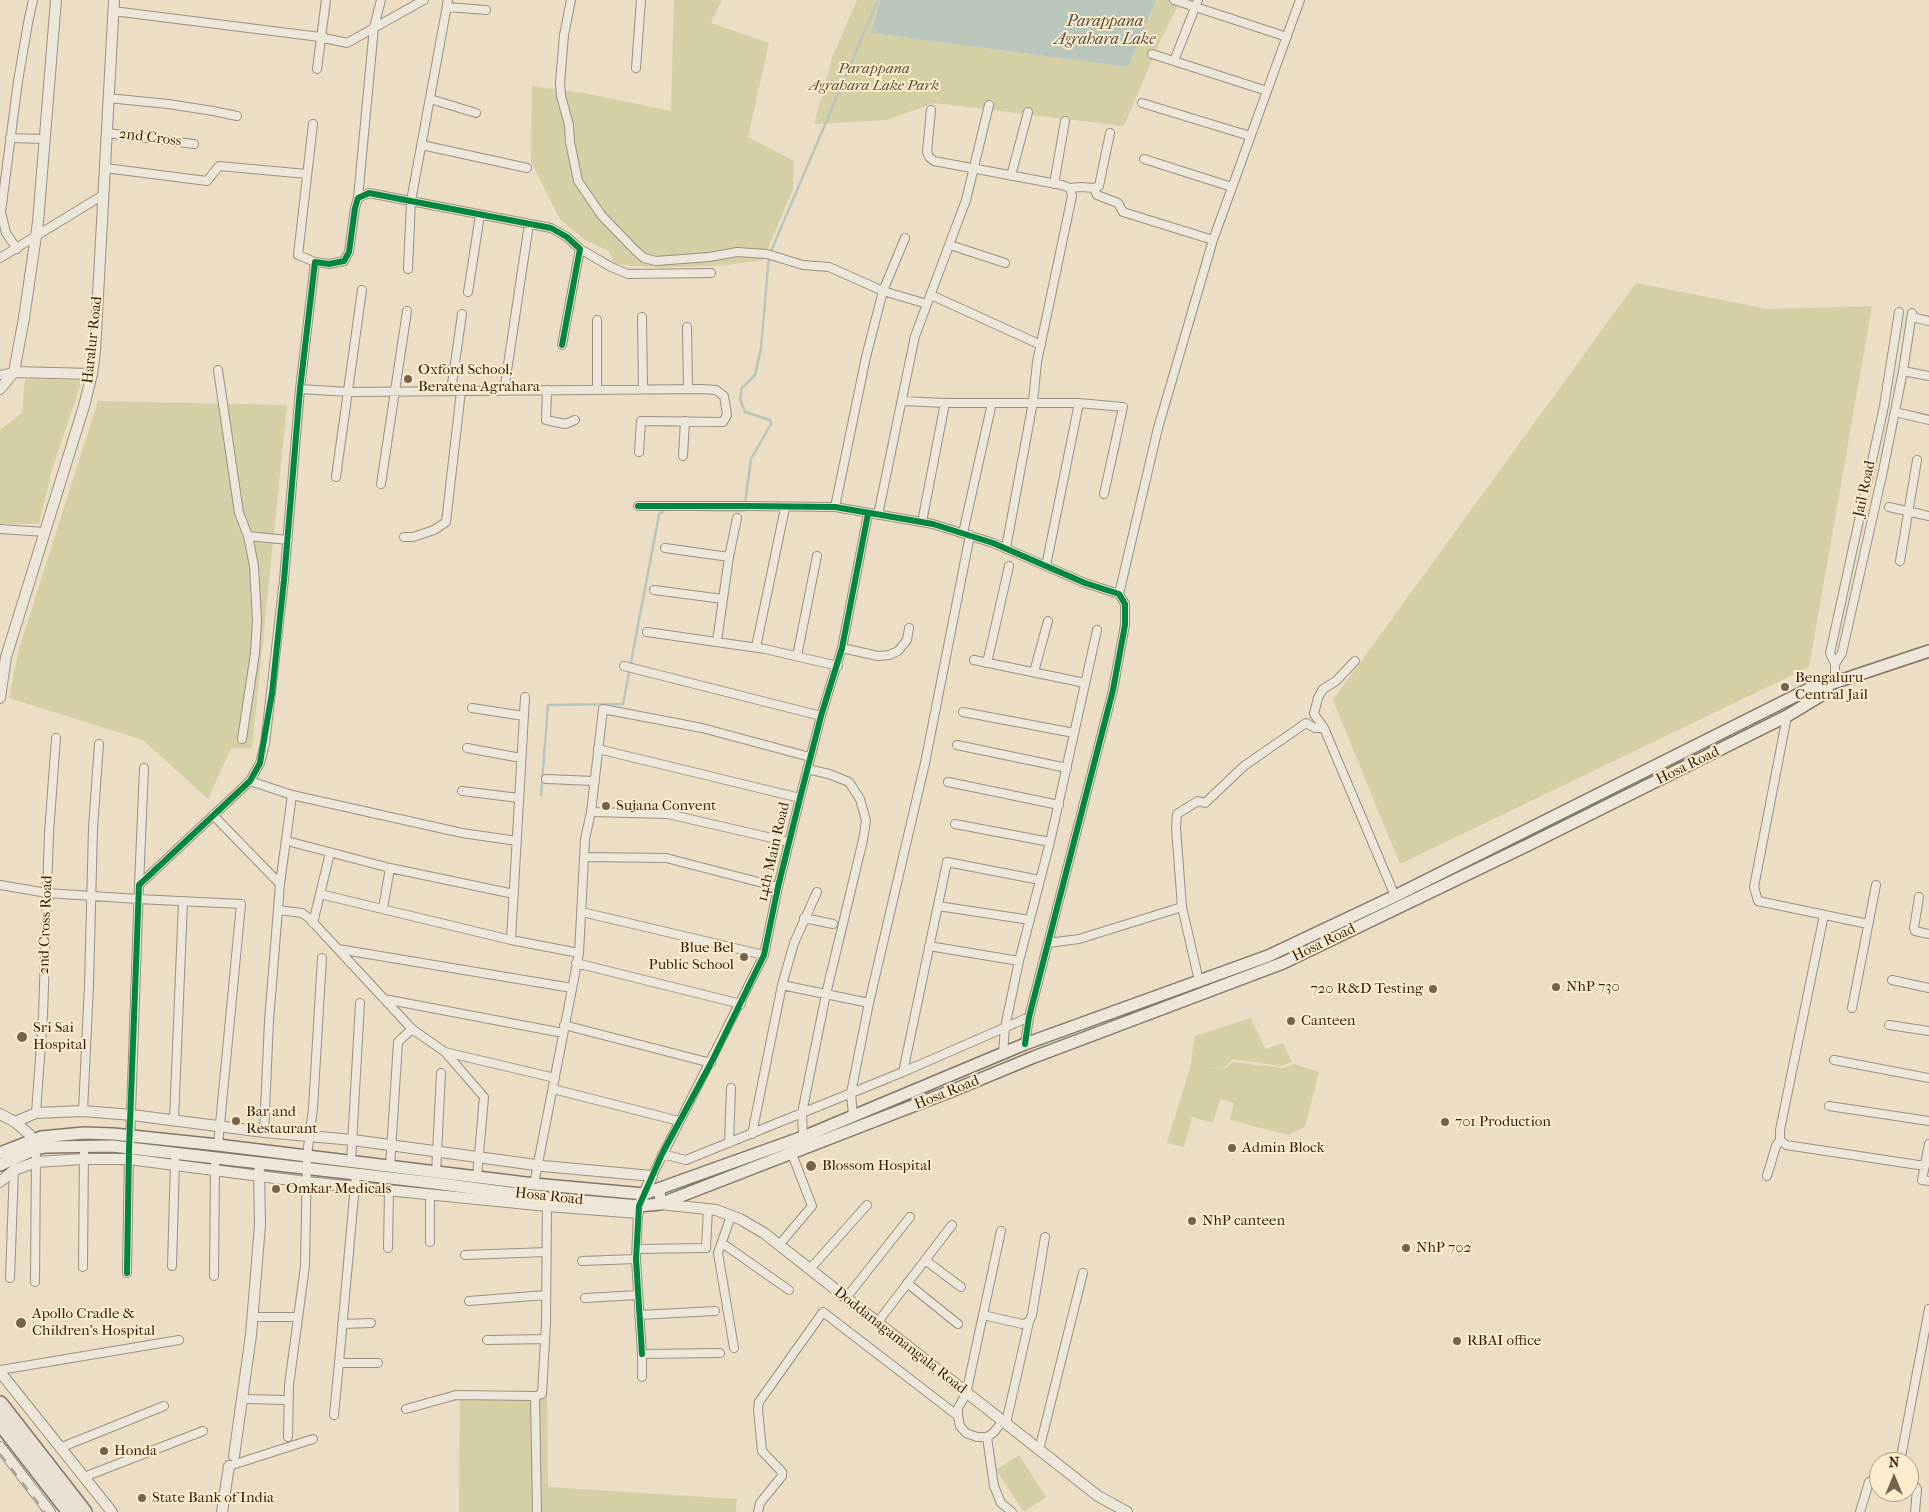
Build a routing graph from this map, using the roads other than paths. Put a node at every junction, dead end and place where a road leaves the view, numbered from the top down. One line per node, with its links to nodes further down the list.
1 (33, 0): 36 (street)
2 (56, 0): 37 (street)
3 (114, 0): 14 (street, Haralur Road)
4 (326, 0): 16 (street)
5 (380, 0): 15 (street)
6 (424, 0): 15 (street)
7 (571, 0): 67 (street)
8 (641, 0): 20 (street)
9 (1174, 0): 11 (street)
10 (1300, 0): 17 (street)
11 (1196, 3): 17 (street); 19 (street)
12 (448, 4): 13 (street); 24 (street)
13 (486, 10)
14 (113, 11): 16 (street); 23 (street, Haralur Road)
15 (374, 27): 16 (street); 51 (street)
16 (320, 37): 21 (street)
17 (1287, 37): 22 (street)
18 (1152, 54): 19 (street)
19 (1174, 61): 22 (street)
20 (636, 68)
21 (317, 69)
22 (1267, 91): 35 (street)
23 (108, 98): 30 (street); 33 (street, Haralur Road)
24 (430, 99): 29 (street); 39 (street)
25 (1142, 103): 35 (street)
26 (989, 105): 43 (street)
27 (931, 110): 43 (street)
28 (1028, 112): 45 (street)
29 (476, 113)
30 (237, 116)
31 (1064, 121): 46 (street)
32 (312, 124): 44 (street)
33 (107, 133): 38 (street, 2nd Cross); 41 (street, Haralur Road)
34 (1110, 133): 49 (street)
35 (1250, 136): 47 (street)
36 (10, 138): 37 (street); 59 (street)
37 (45, 139): 55 (street)
38 (194, 144)
39 (422, 144): 42 (street); 52 (street)
40 (1144, 159): 47 (street)
41 (105, 168): 44 (street); 50 (street, Haralur Road)
42 (527, 168)
43 (973, 169): 45 (street); 58 (street)
44 (307, 174): 62 (street)
45 (1011, 176): 46 (street)
46 (1054, 184): 48 (street)
47 (1232, 187): 57 (street)
48 (1070, 188): 49 (street); 79 (street)
49 (1094, 188): 57 (street)
50 (103, 195): 55 (street); 83 (street, Haralur Road)
51 (358, 198): 52 (street); 62 (street)
52 (411, 201): 53 (street); 64 (street)
53 (480, 215): 54 (street); 68 (street)
54 (529, 224): 60 (street); 89 (street)
55 (36, 236): 59 (street); 82 (street)
56 (905, 238): 67 (street)
57 (1213, 240): 136 (street)
58 (950, 245): 63 (street); 69 (street)
59 (17, 249): 61 (street)
60 (580, 249): 65 (street); 78 (street)
61 (0, 258)
62 (315, 262): 88 (street)
63 (1005, 264)
64 (408, 269)
65 (711, 273)
66 (362, 290): 95 (street)
67 (883, 291): 70 (street); 113 (street)
68 (468, 292)
69 (931, 295): 70 (street); 79 (street)
70 (928, 304): 97 (street)
71 (407, 311): 96 (street)
72 (1899, 312): 150 (street, Jail Road)
73 (462, 314): 93 (street)
74 (642, 317): 92 (street)
75 (597, 320): 91 (street)
76 (1929, 321): 81 (street)
77 (686, 327): 87 (street)
78 (562, 345)
79 (1041, 345): 98 (street)
80 (218, 370): 125 (street)
81 (1903, 371): 85 (street); 102 (street)
82 (14, 372): 83 (street); 84 (street); 86 (street)
83 (92, 374): 123 (street, Haralur Road)
84 (0, 375)
85 (1929, 376)
86 (0, 389)
87 (688, 389): 92 (street); 105 (street)
88 (300, 390): 95 (street); 127 (street)
89 (504, 390): 90 (street); 94 (street)
90 (547, 390): 91 (street); 103 (street)
91 (597, 390): 92 (street)
92 (644, 390)
93 (450, 391): 94 (street); 96 (street)
94 (461, 391): 126 (street)
95 (349, 392): 96 (street); 109 (street)
96 (394, 392): 110 (street)
97 (902, 401): 99 (street); 118 (street)
98 (1033, 402): 100 (street); 101 (street); 129 (street)
99 (945, 403): 100 (street); 121 (street)
100 (992, 403): 124 (street)
101 (1079, 403): 111 (street); 134 (street)
102 (1895, 412): 104 (street); 150 (street)
103 (575, 420)
104 (1929, 420)
105 (685, 421): 106 (street); 107 (street)
106 (638, 452)
107 (683, 456)
108 (1917, 460): 116 (street)
109 (336, 477)
110 (381, 484)
111 (1104, 494)
112 (638, 506): 115 (street)
113 (835, 507): 115 (street); 117 (street)
114 (1889, 507): 116 (street)
115 (785, 508): 143 (street)
116 (1908, 512): 119 (street); 132 (street)
117 (868, 514): 118 (street); 144 (street, 14th Main Road)
118 (878, 516): 121 (street)
119 (1929, 516)
120 (737, 518): 131 (street)
121 (922, 522): 124 (street)
122 (0, 529): 123 (street)
123 (45, 532): 157 (street, Haralur Road)
124 (966, 534): 129 (street); 238 (street)
125 (248, 536): 127 (street); 166 (street)
126 (404, 536)
127 (288, 540): 177 (street)
128 (665, 548): 131 (street)
129 (1006, 548): 134 (street)
130 (817, 556): 146 (street)
131 (729, 557): 137 (street)
132 (1900, 561)
133 (1009, 566): 149 (street)
134 (1046, 566): 136 (street)
135 (654, 590): 137 (street)
136 (1119, 594): 223 (street)
137 (723, 599): 142 (street)
138 (1048, 621): 153 (street)
139 (909, 628): 144 (street)
140 (1097, 630): 154 (street)
141 (647, 632): 142 (street)
142 (717, 641): 143 (street)
143 (756, 647): 146 (street)
144 (842, 648): 152 (street, 14th Main Road)
145 (1929, 651): 155 (main road, Hosa Road)
146 (797, 656): 152 (street)
147 (974, 660): 149 (street)
148 (1354, 662): 163 (street)
149 (987, 663): 153 (street)
150 (1835, 664): 155 (street, Jail Road)
151 (624, 666): 161 (street)
152 (838, 666): 161 (street, 14th Main Road)
153 (1034, 672): 154 (street)
154 (1085, 683): 164 (street)
155 (1833, 683): 162 (main road, Hosa Road); 206 (main road, Hosa Road)
156 (525, 697): 160 (street)
157 (0, 698)
158 (472, 708): 160 (street)
159 (963, 712): 164 (street)
160 (524, 716): 172 (street)
161 (821, 716): 171 (street, 14th Main Road)
162 (1787, 716): 215 (street); 260 (main road, Hosa Road)
163 (1324, 728): 206 (street); 212 (street)
164 (1074, 733): 174 (street)
165 (56, 738): 202 (street, 2nd Cross Road)
166 (242, 738)
167 (99, 744): 205 (street)
168 (957, 745): 174 (street)
169 (467, 748): 172 (street)
170 (598, 749): 171 (street); 178 (street); 183 (street)
171 (810, 756): 175 (street, 14th Main Road)
172 (521, 758): 182 (street)
173 (144, 768): 197 (street)
174 (1067, 768): 184 (street)
175 (807, 769): 183 (street, 14th Main Road); 236 (street)
176 (546, 779): 178 (street)
177 (250, 781): 181 (street); 186 (street)
178 (594, 781): 185 (street)
179 (948, 782): 184 (street)
180 (462, 791): 182 (street)
181 (292, 795): 188 (street); 189 (street)
182 (519, 798): 189 (street)
183 (800, 798): 190 (street, 14th Main Road)
184 (1058, 805): 191 (street)
185 (591, 812): 190 (street); 193 (street)
186 (212, 815): 196 (street); 197 (street)
187 (954, 824): 191 (street)
188 (287, 841): 192 (street); 196 (street)
189 (517, 841): 204 (street)
190 (789, 842): 200 (street, 14th Main Road)
191 (1050, 842): 195 (street)
192 (330, 853): 194 (street); 203 (street)
193 (584, 857): 200 (street); 214 (street)
194 (390, 868): 204 (street); 211 (street)
195 (1040, 880): 210 (street); 217 (street)
196 (280, 884): 213 (street)
197 (139, 885): 208 (street)
198 (1876, 885): 220 (street)
199 (0, 886): 202 (street)
200 (778, 887): 227 (street, 14th Main Road)
201 (817, 892): 216 (street)
202 (47, 893): 205 (street); 263 (street, 2nd Cross Road)
203 (320, 894): 211 (street); 218 (street)
204 (514, 894): 222 (street)
205 (92, 896): 208 (street); 264 (street)
206 (1395, 896): 232 (main road, Hosa Road)
207 (1919, 896): 221 (street)
208 (138, 899): 209 (street); 267 (street)
209 (183, 902): 269 (street); 273 (street)
210 (938, 906): 217 (street); 224 (street)
211 (383, 908): 222 (street)
212 (1182, 908): 223 (street); 232 (street)
213 (278, 910): 218 (street); 274 (street)
214 (582, 912): 226 (street); 227 (street)
215 (1824, 915): 220 (street); 280 (street)
216 (804, 918): 219 (street); 233 (street)
217 (1030, 920): 229 (street)
218 (312, 924): 225 (street)
219 (834, 924)
220 (1868, 924): 241 (street)
221 (1929, 934)
222 (512, 940): 226 (street)
223 (1048, 942): 242 (street)
224 (929, 946): 229 (street); 253 (street)
225 (338, 949): 234 (street); 237 (street)
226 (579, 954): 230 (street)
227 (764, 955): 240 (street, 14th Main Road)
228 (322, 958): 277 (street)
229 (1019, 961): 244 (street)
230 (576, 963): 234 (street); 240 (street)
231 (1892, 980): 235 (street)
232 (1199, 981): 248 (main road, Hosa Road)
233 (782, 986): 236 (street); 275 (street)
234 (572, 988): 246 (street)
235 (1929, 988)
236 (826, 994): 238 (street); 265 (street)
237 (384, 999): 245 (street); 246 (street)
238 (869, 1003): 261 (street)
239 (360, 1004): 279 (street)
240 (741, 1004): 252 (street, 14th Main Road)
241 (1852, 1008)
242 (1029, 1017): 244 (street); 248 (street)
243 (1889, 1025): 247 (street)
244 (1006, 1027): 250 (street); 253 (street)
245 (412, 1029): 249 (street); 285 (street)
246 (564, 1029): 252 (street); 255 (street)
247 (1929, 1032)
248 (1025, 1044): 250 (main road, Hosa Road)
249 (445, 1052): 255 (street); 294 (street)
250 (1003, 1053): 256 (main road, Hosa Road)
251 (1834, 1060): 257 (street)
252 (711, 1063): 270 (street, 14th Main Road)
253 (903, 1072): 261 (street)
254 (441, 1073): 286 (street)
255 (555, 1078): 259 (street)
256 (945, 1078): 260 (main road); 268 (main road, Hosa Road)
257 (1929, 1078)
258 (731, 1088): 281 (street)
259 (553, 1089): 270 (street); 301 (street)
260 (954, 1090): 292 (main road, Hosa Road)
261 (851, 1093): 265 (street); 268 (street)
262 (1829, 1106): 271 (street)
263 (36, 1112): 264 (street); 272 (street)
264 (83, 1112): 267 (street)
265 (802, 1113): 275 (street); 278 (street)
266 (0, 1114): 272 (street)
267 (132, 1115): 269 (street); 276 (street)
268 (853, 1116): 278 (main road, Hosa Road)
269 (174, 1120): 273 (street)
270 (679, 1121): 291 (street, 14th Main Road)
271 (1929, 1121)
272 (15, 1122): 284 (street)
273 (220, 1126): 274 (street); 282 (street)
274 (264, 1132): 277 (street)
275 (752, 1134): 281 (street)
276 (130, 1136): 282 (main road, Hosa Road); 284 (main road, Hosa Road); 289 (street)
277 (309, 1136): 279 (street); 293 (street)
278 (803, 1137): 318 (main road, Hosa Road)
279 (353, 1140): 285 (street); 297 (street)
280 (1780, 1140): 303 (street); 311 (street)
281 (729, 1143): 291 (street)
282 (218, 1144): 293 (main road, Hosa Road)
283 (1929, 1144): 303 (street)
284 (35, 1145): 287 (main road, Hosa Road); 288 (main road, Hosa Road); 296 (street); 299 (main road, Hosa Road)
285 (392, 1146): 286 (street); 304 (street)
286 (437, 1152): 294 (street); 307 (street)
287 (0, 1153)
288 (84, 1153): 289 (main road, Hosa Road); 296 (street); 343 (street)
289 (129, 1154): 290 (main road, Hosa Road); 302 (street); 345 (street)
290 (176, 1154): 295 (main road, Hosa Road); 302 (street)
291 (662, 1154): 310 (street, 14th Main Road)
292 (792, 1154): 323 (main road, Hosa Road); 334 (street)
293 (307, 1156): 297 (main road, Hosa Road); 305 (street)
294 (479, 1157): 301 (street); 312 (street)
295 (215, 1158): 298 (main road, Hosa Road); 306 (street)
296 (36, 1162): 299 (street); 349 (street)
297 (351, 1162): 304 (main road, Hosa Road)
298 (259, 1163): 305 (main road, Hosa Road); 309 (street)
299 (14, 1164): 300 (main road, Hosa Road); 314 (street); 348 (street)
300 (0, 1165)
301 (538, 1165): 310 (street); 316 (street)
302 (175, 1166): 306 (street); 342 (street)
303 (1925, 1166): 313 (street)
304 (390, 1167): 307 (main road, Hosa Road)
305 (306, 1169): 308 (main road, Hosa Road); 315 (street)
306 (215, 1172): 309 (street); 347 (street)
307 (436, 1173): 312 (main road, Hosa Road)
308 (356, 1174): 317 (street); 322 (main road, Hosa Road)
309 (260, 1176): 315 (street); 363 (street)
310 (652, 1176): 320 (street)
311 (1767, 1176)
312 (477, 1177): 316 (main road, Hosa Road)
313 (1929, 1181)
314 (0, 1182)
315 (306, 1182): 317 (street); 362 (street)
316 (534, 1184): 320 (main road, Hosa Road)
317 (354, 1186): 319 (street); 367 (street)
318 (660, 1188): 320 (main road, Hosa Road); 323 (street)
319 (389, 1190): 321 (street); 335 (street)
320 (644, 1194): 325 (street)
321 (430, 1195): 322 (street); 332 (street)
322 (547, 1202): 325 (main road, Hosa Road); 337 (street)
323 (660, 1204): 325 (main road, Hosa Road); 326 (street, Doddanagamangala Road)
324 (867, 1205): 344 (street)
325 (639, 1209): 336 (street)
326 (708, 1209): 327 (street, Doddanagamangala Road); 336 (street)
327 (731, 1216): 333 (street); 334 (street, Doddanagamangala Road)
328 (910, 1217): 356 (street)
329 (952, 1225): 340 (street)
330 (1001, 1231): 361 (street)
331 (1045, 1237): 364 (street)
332 (430, 1242)
333 (722, 1242): 352 (street); 372 (street)
334 (779, 1245): 344 (street, Doddanagamangala Road)
335 (388, 1248)
336 (637, 1249): 339 (street)
337 (546, 1252): 338 (street); 353 (street)
338 (465, 1256)
339 (636, 1259): 341 (street); 354 (street)
340 (925, 1260): 350 (street); 351 (street)
341 (582, 1261)
342 (172, 1266)
343 (83, 1267)
344 (810, 1269): 356 (street, Doddanagamangala Road)
345 (127, 1272)
346 (1083, 1273): 396 (street)
347 (214, 1276)
348 (10, 1278)
349 (34, 1282)
350 (908, 1283): 366 (street); 368 (street)
351 (961, 1288)
352 (789, 1290)
353 (546, 1295): 357 (street); 369 (street)
354 (638, 1295): 355 (street); 360 (street)
355 (585, 1298)
356 (846, 1298): 366 (street, Doddanagamangala Road)
357 (469, 1301)
358 (715, 1311): 360 (street)
359 (1929, 1313): 397 (street)
360 (639, 1315): 374 (street)
361 (983, 1315): 364 (street); 379 (street)
362 (298, 1317): 363 (street); 382 (street)
363 (252, 1318): 381 (street)
364 (1029, 1322): 389 (street)
365 (370, 1323): 367 (street)
366 (877, 1323): 379 (street, Doddanagamangala Road)
367 (342, 1324): 375 (street)
368 (958, 1324)
369 (545, 1339): 371 (street); 380 (street)
370 (179, 1340): 377 (street)
371 (486, 1340)
372 (734, 1348)
373 (720, 1353): 374 (street)
374 (642, 1354): 378 (street)
375 (339, 1363): 376 (street); 386 (street)
376 (378, 1363)
377 (0, 1371): 395 (street)
378 (642, 1378)
379 (966, 1394): 387 (street); 389 (street, Doddanagamangala Road)
380 (535, 1396): 385 (street); 407 (street)
381 (243, 1399): 382 (street); 398 (street)
382 (288, 1400): 391 (street)
383 (0, 1404): 404 (highway)
384 (164, 1406): 395 (street)
385 (406, 1409)
386 (334, 1415)
387 (958, 1416): 392 (street); 408 (street)
388 (0, 1422): 403 (highway)
389 (1004, 1422): 392 (street); 396 (street, Doddanagamangala Road)
390 (202, 1431): 400 (street)
391 (288, 1437)
392 (987, 1437): 409 (street)
393 (313, 1439): 399 (street)
394 (0, 1447): 402 (street)
395 (62, 1447): 400 (street)
396 (1039, 1450): 410 (street, Doddanagamangala Road)
397 (1902, 1452)
398 (234, 1456)
399 (229, 1466): 406 (street)
400 (84, 1477): 405 (street)
401 (1869, 1482): 411 (street)
402 (50, 1512)
403 (70, 1512)
404 (84, 1512)
405 (112, 1512)
406 (222, 1512)
407 (537, 1512)
408 (758, 1512)
409 (1012, 1512)
410 (1127, 1512)
411 (1860, 1512)

